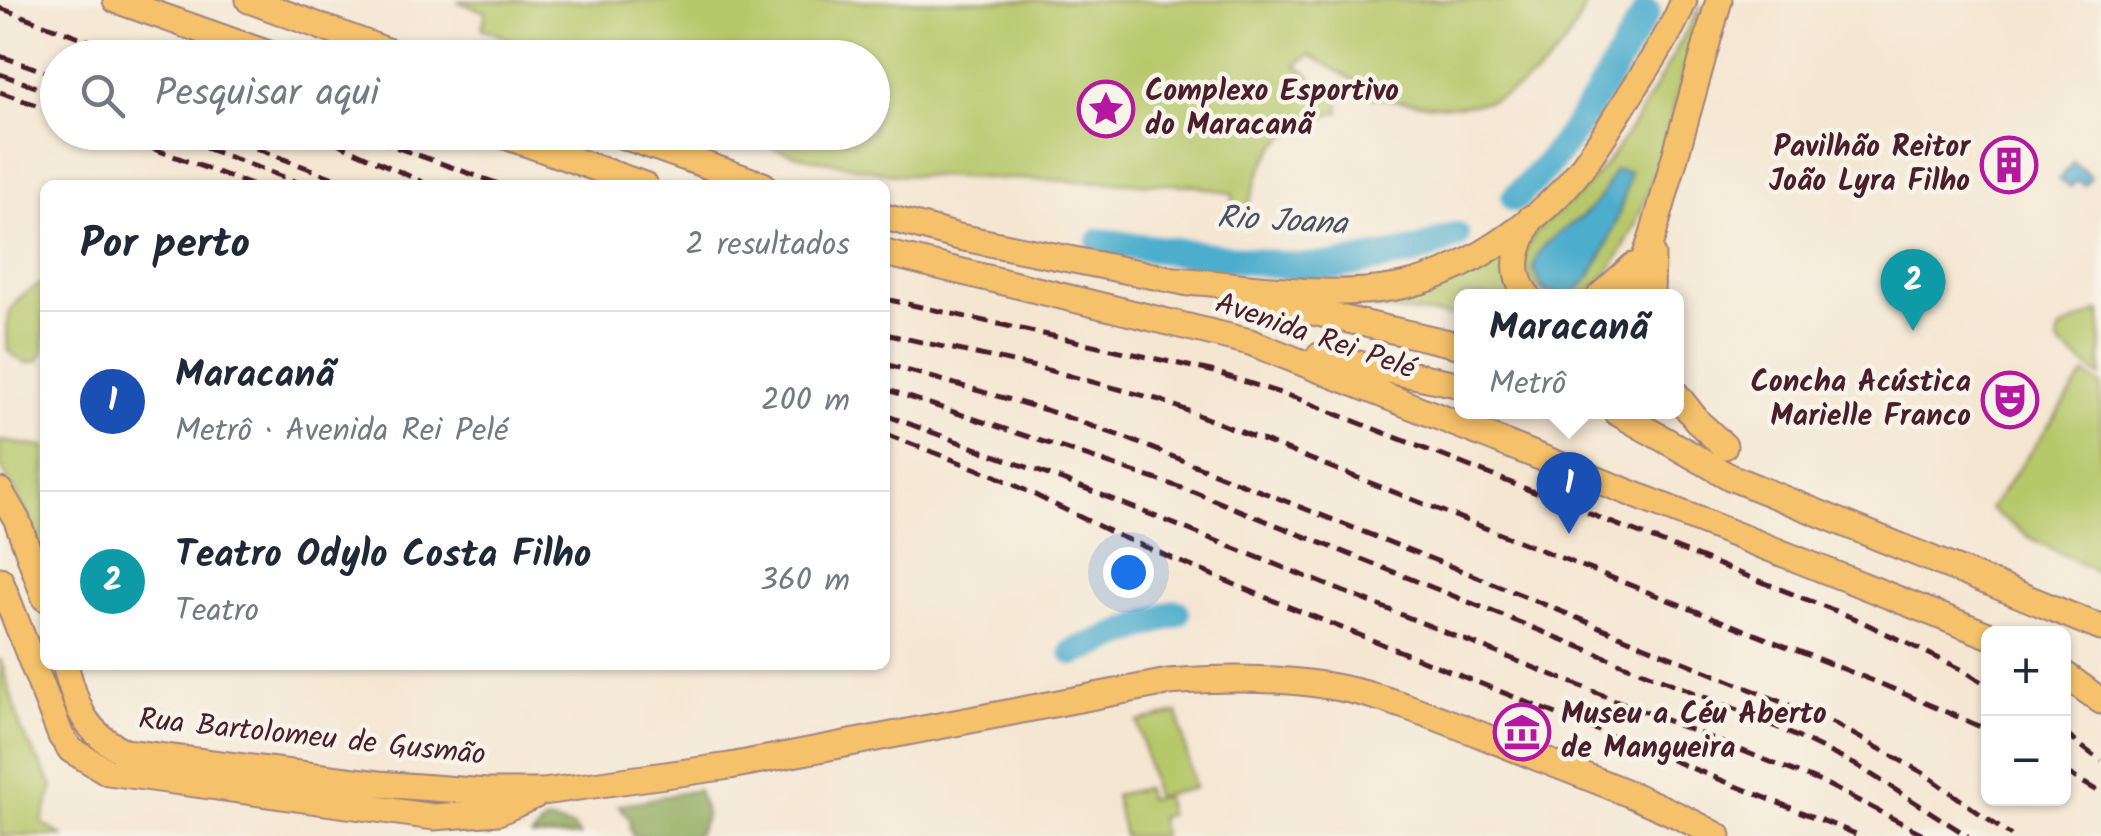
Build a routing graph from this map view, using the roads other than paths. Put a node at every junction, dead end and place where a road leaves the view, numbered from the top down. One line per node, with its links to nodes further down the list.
1 (116, 0): 5 (main road)
2 (249, 0): 6 (main road)
3 (1684, 0): 11 (main road)
4 (1718, 0): 14 (main road)
5 (229, 40)
6 (357, 40)
7 (545, 150): 9 (main road)
8 (663, 150): 10 (main road)
9 (630, 180)
10 (749, 180)
11 (1530, 218): 16 (main road); 17 (main road)
12 (890, 219): 13 (main road, Avenida Rei Pelé)
13 (939, 232): 15 (main road); 16 (main road, Avenida Rei Pelé)
14 (1654, 235): 18 (main road); 19 (main road); 20 (main road)
15 (893, 255): 21 (main road, Avenida Rei Pelé)
16 (1175, 280): 22 (main road, Avenida Rei Pelé)
17 (1522, 289)
18 (1608, 289)
19 (1629, 289)
20 (1651, 289)
21 (1250, 342): 23 (main road); 31 (main road, Avenida Rei Pelé)
22 (1454, 344)
23 (1454, 383)
24 (1684, 404): 26 (main road)
25 (1628, 419): 30 (main road)
26 (1724, 446)
27 (0, 491): 29 (main road)
28 (0, 580): 36 (main road, Rua Bartolomeu de Gusmão)
29 (40, 584)
30 (2101, 628)
31 (1981, 632)
32 (67, 670): 35 (main road, Rua Bartolomeu de Gusmão)
33 (2071, 679): 34 (main road)
34 (2101, 700)
35 (270, 772): 36 (main road); 37 (main road, Rua Bartolomeu de Gusmão)
36 (243, 790): 37 (main road, Rua Bartolomeu de Gusmão)
37 (543, 792): 38 (main road, Rua Bartolomeu de Gusmão)
38 (1718, 836)

